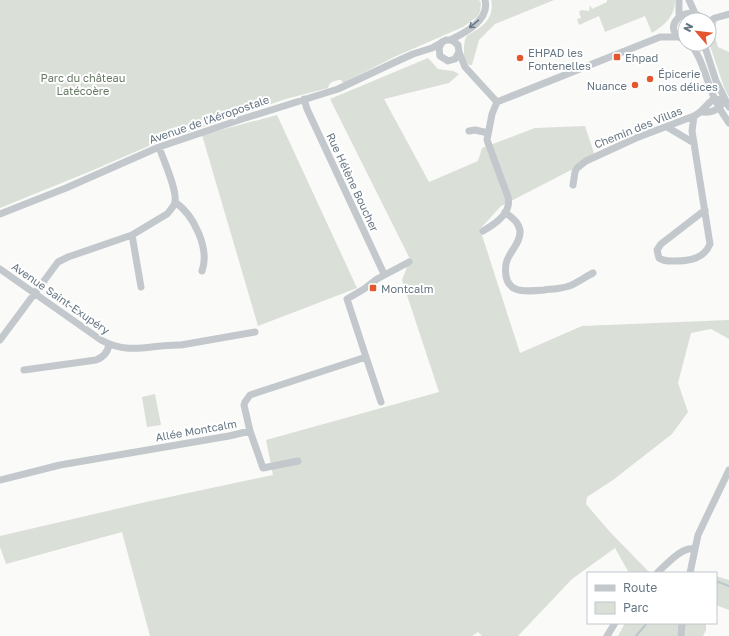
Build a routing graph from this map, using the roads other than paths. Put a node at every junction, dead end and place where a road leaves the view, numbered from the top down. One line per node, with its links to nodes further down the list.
1 (485, 0): 15 (street, Avenue de l'Aéropostale, one-way to 15)
2 (679, 0): 4 (street)
3 (689, 0): 7 (street)
4 (678, 12)
5 (682, 12): 6 (street)
6 (692, 12)
7 (697, 12)
8 (729, 14): 10 (street)
9 (677, 16): 11 (street)
10 (717, 18)
11 (674, 23): 12 (street); 13 (street)
12 (677, 34)
13 (660, 37): 14 (street); 25 (street)
14 (677, 39)
15 (446, 41): 16 (street, Avenue de l'Aéropostale); 17 (street); 20 (street)
16 (426, 50): 20 (street); 23 (street, Avenue de l'Aéropostale)
17 (459, 52): 21 (street); 22 (street)
18 (694, 52): 24 (street)
19 (707, 52): 26 (street)
20 (440, 56): 21 (street)
21 (451, 61): 22 (street)
22 (465, 67): 25 (street)
23 (304, 99): 35 (street, Avenue de l'Aéropostale); 47 (street, Rue Hélène Boucher)
24 (714, 99): 26 (street); 27 (street); 28 (street, Chemin des Villas)
25 (498, 102): 33 (street)
26 (727, 103): 27 (street)
27 (719, 108): 28 (street, Chemin des Villas); 30 (street)
28 (702, 112): 29 (street, Chemin des Villas)
29 (694, 116): 31 (street, Chemin des Villas); 34 (street)
30 (729, 123)
31 (667, 127): 34 (street); 36 (street, Chemin des Villas)
32 (469, 131): 33 (street)
33 (488, 133): 39 (street)
34 (694, 143): 38 (street)
35 (159, 147): 37 (street); 40 (street, Avenue de l'Aéropostale)
36 (573, 185)
37 (175, 202): 42 (street); 45 (street)
38 (705, 210): 38 (street)
39 (505, 212): 41 (street); 46 (street)
40 (0, 214)
41 (483, 231)
42 (132, 236): 48 (street); 49 (street)
43 (409, 262): 47 (street)
44 (0, 269): 49 (street, Avenue Saint-Exupéry)
45 (202, 271)
46 (593, 273)
47 (384, 274): 53 (street)
48 (141, 287)
49 (35, 294): 51 (street); 52 (street, Avenue Saint-Exupéry)
50 (255, 332): 52 (street, Avenue Saint-Exupéry)
51 (0, 340)
52 (109, 344): 54 (street, Avenue Saint-Exupéry)
53 (366, 358): 55 (street); 56 (street, Allée Montcalm)
54 (24, 370)
55 (381, 402)
56 (250, 431): 57 (street); 59 (street, Allée Montcalm)
57 (298, 461)
58 (729, 470): 60 (street)
59 (0, 480)
60 (694, 549): 61 (street); 62 (street)
61 (658, 572)
62 (690, 572)
63 (615, 624): 65 (street)
64 (682, 624): 66 (street)
65 (607, 636)
66 (681, 636)

